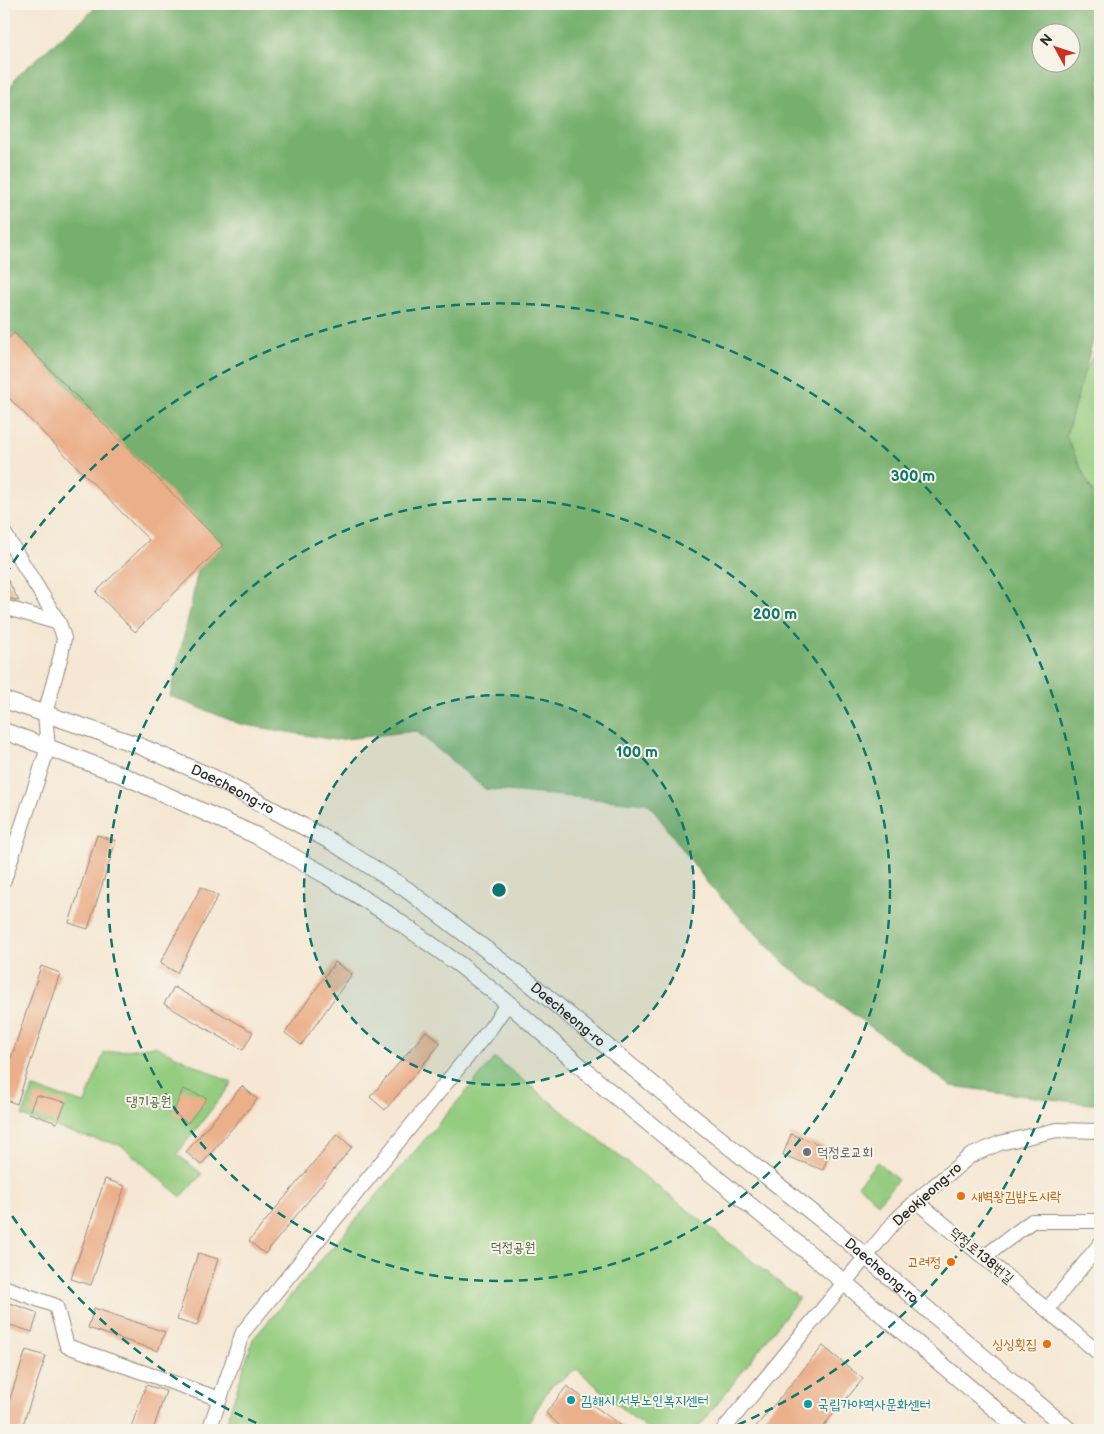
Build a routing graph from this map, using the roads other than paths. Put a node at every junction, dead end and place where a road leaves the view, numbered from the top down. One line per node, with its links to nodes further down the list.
1 (4, 533): 3 (street)
2 (4, 607): 3 (street)
3 (59, 622): 5 (street)
4 (4, 700): 5 (main road, Daecheong-ro)
5 (45, 714): 7 (street); 15 (main road, Daecheong-ro)
6 (4, 731): 7 (main road)
7 (48, 748): 8 (street); 9 (main road)
8 (4, 880)
9 (508, 1002): 16 (main road); 20 (street)
10 (1100, 1131): 11 (street, Deokjeong-ro)
11 (916, 1200): 14 (street, 덕정로138번길); 15 (street, Deokjeong-ro)
12 (1100, 1221): 14 (street)
13 (1100, 1244): 18 (street)
14 (984, 1257): 18 (street, 덕정로138번길)
15 (866, 1258): 16 (street, Deokjeong-ro); 24 (main road, Daecheong-ro)
16 (845, 1283): 22 (street, Deokjeong-ro); 23 (main road)
17 (4, 1286): 20 (street)
18 (1047, 1310): 19 (street, 덕정로138번길)
19 (1100, 1354)
20 (220, 1399): 21 (street)
21 (209, 1430)
22 (723, 1430)
23 (1020, 1430)
24 (1069, 1430)

